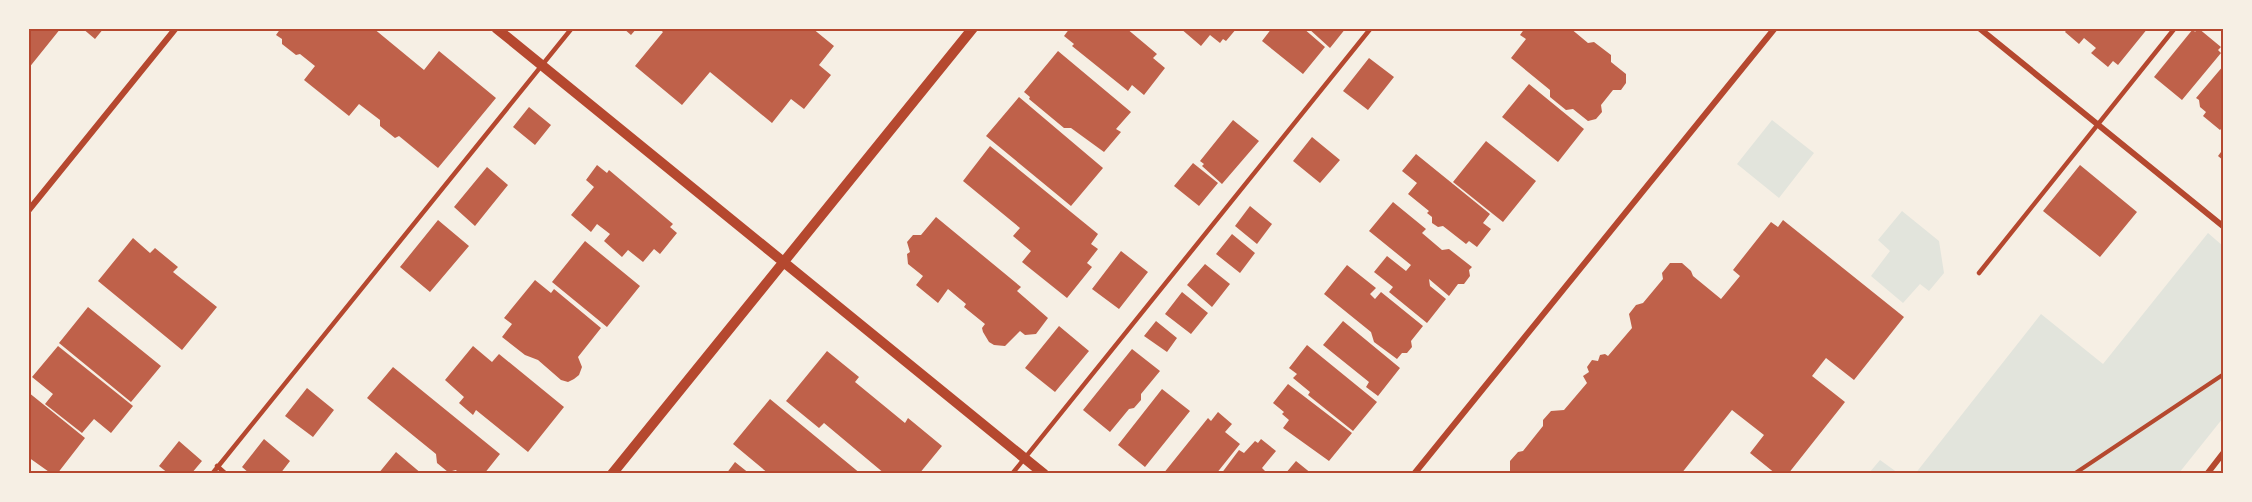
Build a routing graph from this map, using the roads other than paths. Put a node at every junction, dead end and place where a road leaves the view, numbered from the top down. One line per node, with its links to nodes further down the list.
1 (176, 28): 11 (street)
2 (496, 28): 9 (street)
3 (572, 28): 9 (lane)
4 (973, 28): 13 (street)
5 (1371, 28): 16 (lane)
6 (1775, 28): 23 (street)
7 (1979, 28): 10 (street)
8 (2175, 28): 10 (lane)
9 (542, 66): 13 (street); 17 (lane)
10 (2098, 125): 12 (street); 14 (lane)
11 (28, 211)
12 (2223, 227)
13 (784, 262): 16 (street); 20 (street)
14 (1979, 273)
15 (2223, 452): 24 (street)
16 (1024, 458): 21 (lane); 22 (street)
17 (218, 466): 18 (lane); 19 (lane)
18 (212, 474)
19 (226, 474)
20 (612, 474)
21 (1012, 474)
22 (1044, 474)
23 (1414, 474)
24 (2207, 474)

